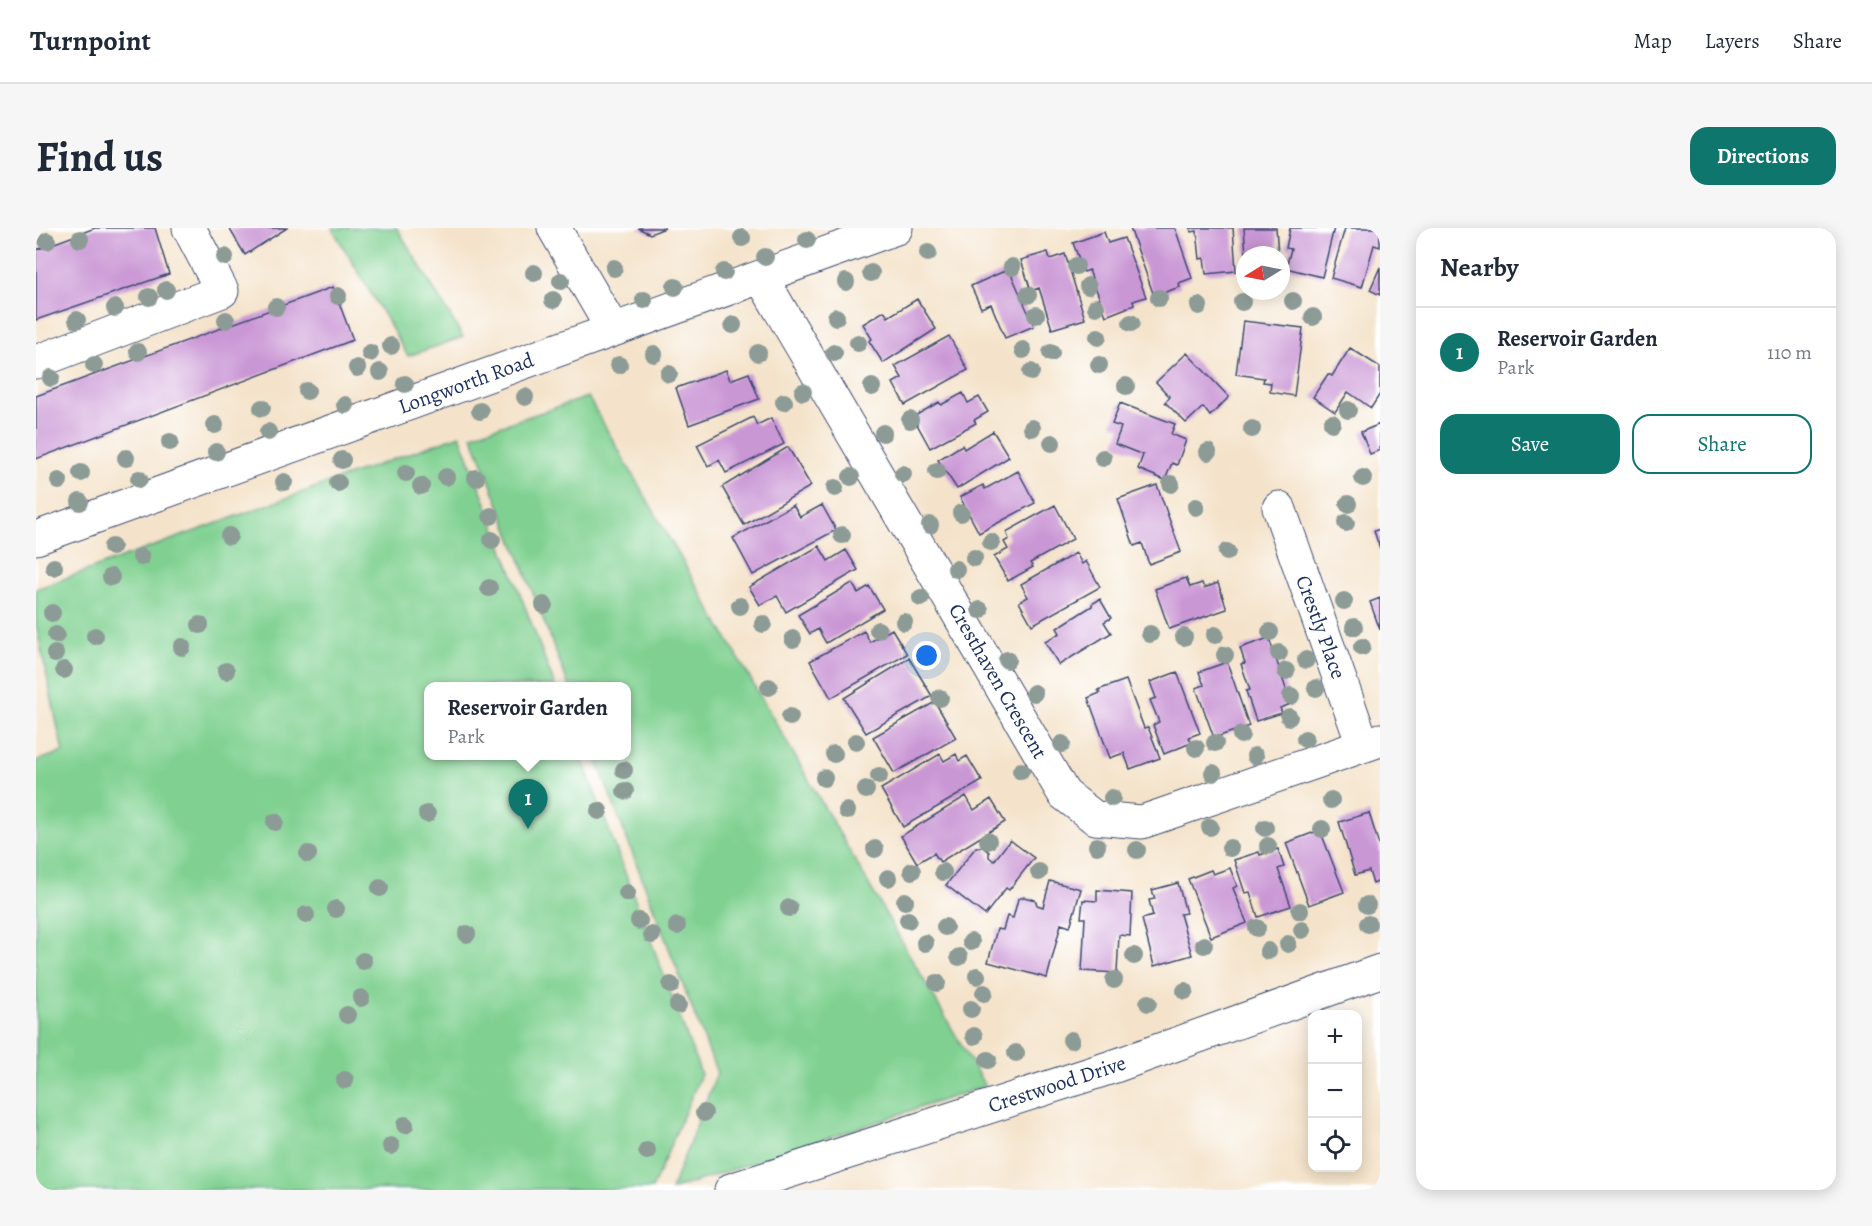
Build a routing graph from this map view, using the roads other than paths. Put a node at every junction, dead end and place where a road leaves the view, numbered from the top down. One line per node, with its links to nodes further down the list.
1 (189, 228): 6 (street)
2 (554, 228): 5 (street)
3 (896, 228): 4 (street, Longworth Road)
4 (760, 277): 5 (street, Longworth Road); 9 (street, Cresthaven Crescent)
5 (613, 330): 8 (street, Longworth Road)
6 (36, 362)
7 (1279, 508): 9 (street, Crestly Place)
8 (36, 538)
9 (1372, 743)
10 (1380, 971): 11 (street, Crestwood Drive)
11 (731, 1190)

